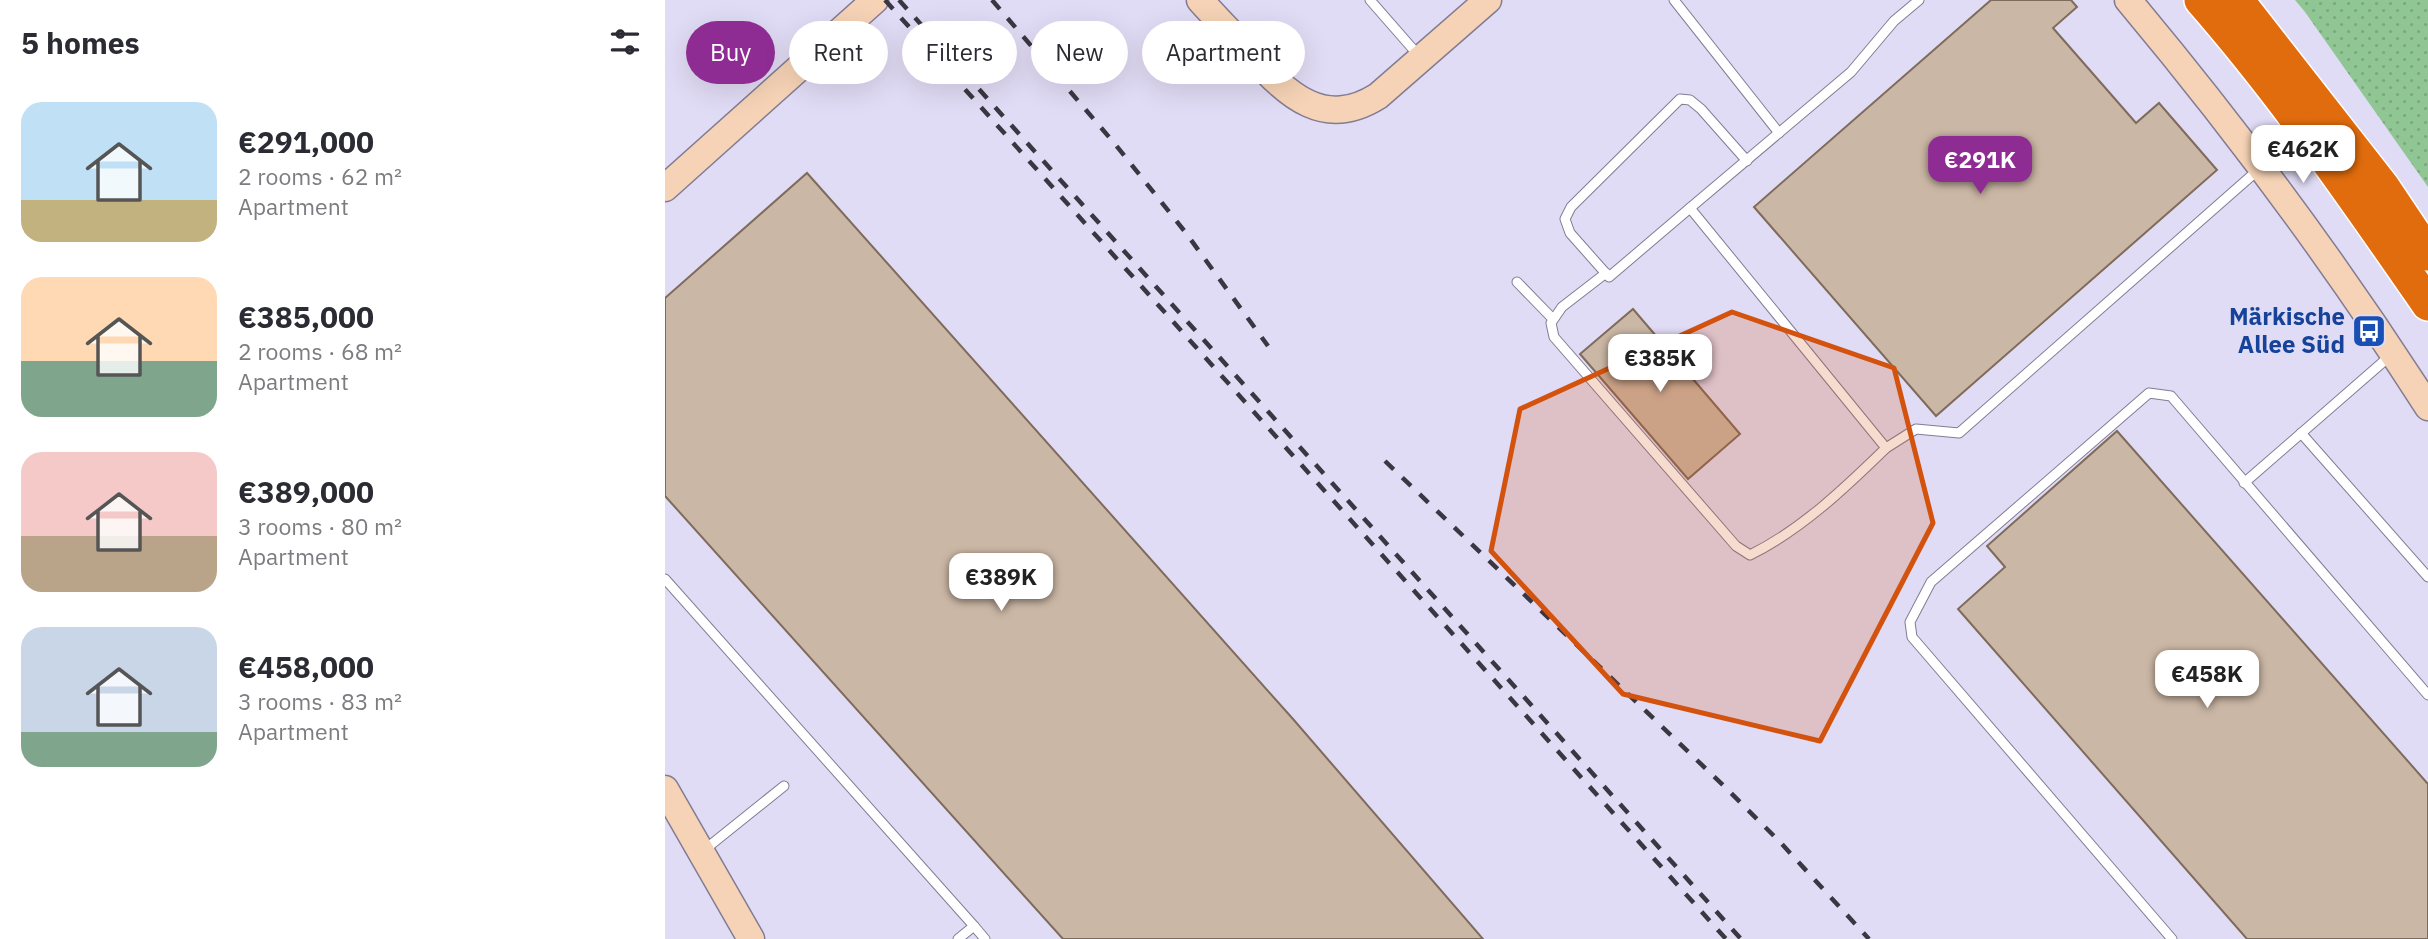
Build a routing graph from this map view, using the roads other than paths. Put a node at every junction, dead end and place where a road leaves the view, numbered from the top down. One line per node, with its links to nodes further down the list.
1 (875, 0): 14 (street)
2 (1200, 0): 10 (street)
3 (1370, 0): 10 (lane)
4 (1488, 0): 10 (street)
5 (1674, 0): 11 (lane)
6 (1919, 0): 11 (lane)
7 (2128, 0): 13 (street)
8 (2201, 0): 19 (highway)
9 (2237, 0): 16 (highway)
10 (1422, 60)
11 (1779, 133): 12 (lane)
12 (1747, 161): 15 (lane); 17 (lane)
13 (2261, 169): 21 (street); 24 (lane)
14 (665, 188)
15 (1690, 208): 17 (lane); 24 (lane)
16 (2428, 254)
17 (1606, 273): 20 (lane)
18 (1517, 282): 20 (lane)
19 (2428, 304)
20 (1553, 319): 24 (lane)
21 (2394, 353): 22 (street); 23 (lane)
22 (2428, 407)
23 (2301, 433): 25 (lane); 26 (lane)
24 (1886, 448)
25 (2244, 483): 28 (lane); 36 (lane)
26 (2428, 577)
27 (665, 579): 32 (lane)
28 (2428, 695)
29 (784, 786): 31 (lane)
30 (665, 789): 31 (street)
31 (702, 852): 33 (street)
32 (974, 926): 34 (lane); 35 (lane)
33 (751, 939)
34 (958, 939)
35 (985, 939)
36 (2172, 939)

